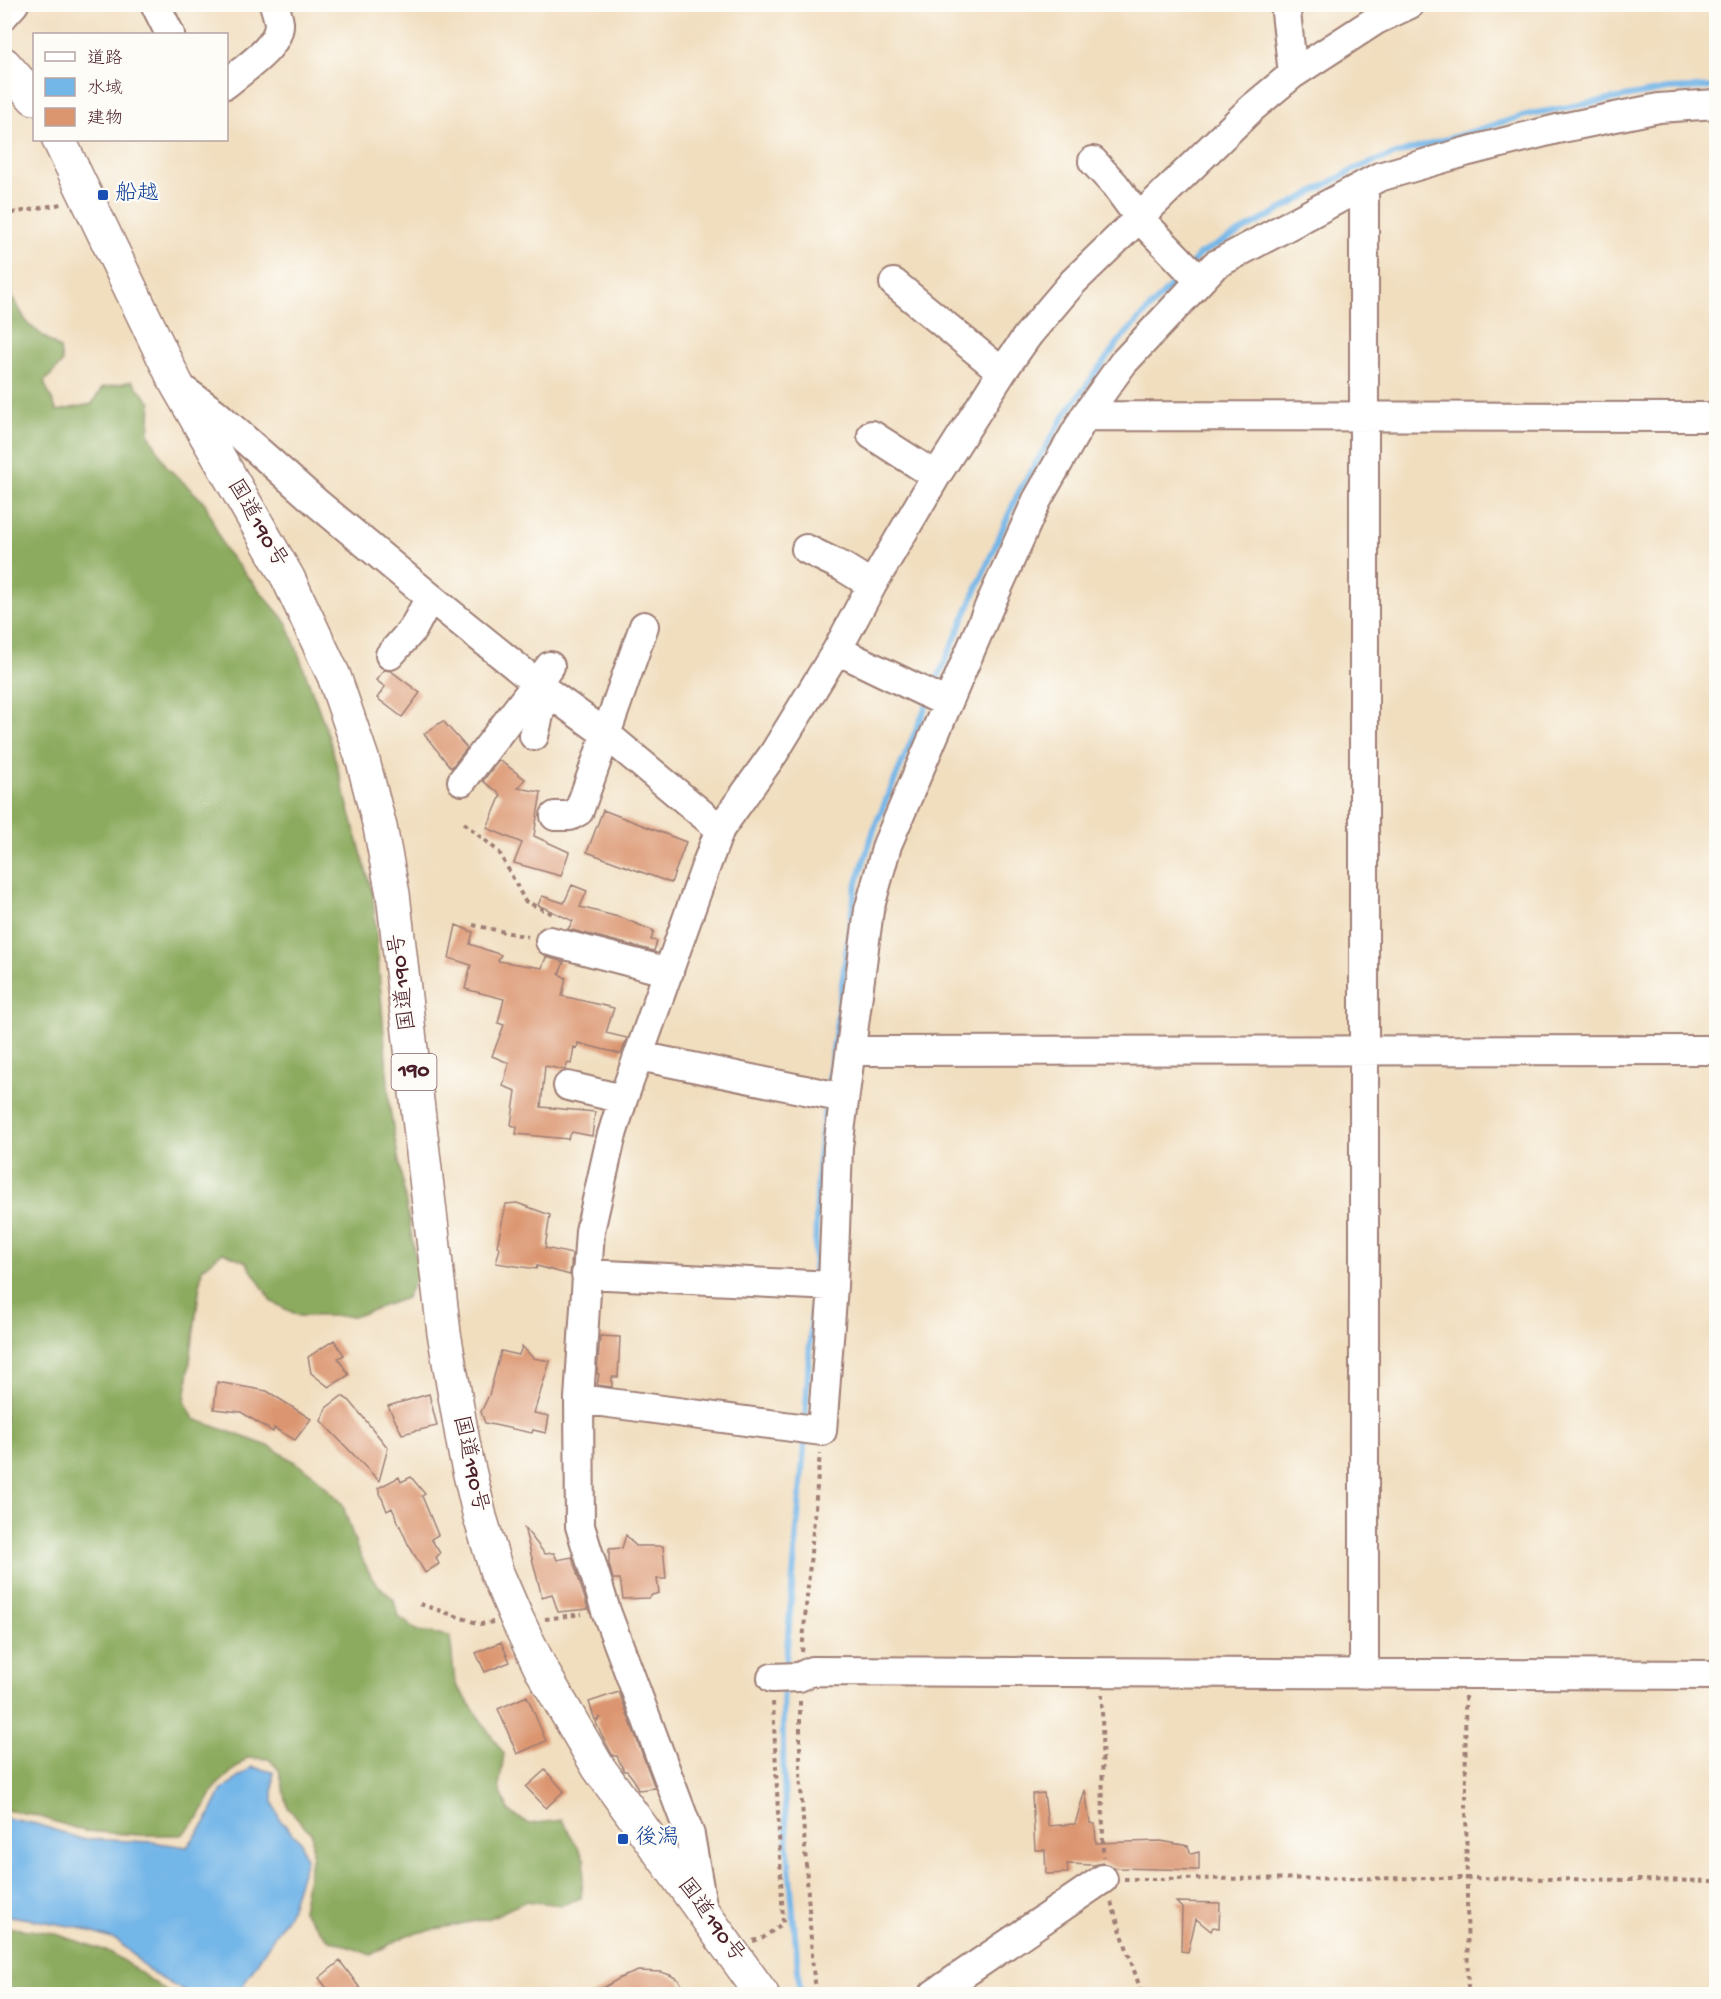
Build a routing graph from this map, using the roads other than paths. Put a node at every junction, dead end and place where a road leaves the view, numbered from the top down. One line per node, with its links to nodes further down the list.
1 (14, 4): 6 (street)
2 (155, 4): 7 (street)
3 (274, 4): 10 (street)
4 (1286, 4): 9 (street)
5 (1410, 4): 9 (street)
6 (4, 15)
7 (170, 33)
8 (4, 64): 11 (highway)
9 (1293, 74): 16 (street)
10 (228, 82)
11 (33, 97)
12 (1716, 104): 15 (street)
13 (59, 141): 20 (highway, 国道190号 / 190)
14 (1093, 161): 16 (street)
15 (1364, 185): 17 (street); 23 (street)
16 (1140, 219): 17 (street); 19 (street)
17 (1200, 281): 21 (street)
18 (894, 282): 19 (street)
19 (1002, 372): 25 (street)
20 (176, 383): 28 (street); 55 (highway, 国道190号 / 190)
21 (1085, 416): 23 (street); 33 (street)
22 (1716, 417): 23 (street)
23 (1364, 418): 41 (street)
24 (873, 435): 25 (street)
25 (936, 476): 27 (street)
26 (806, 549): 27 (street)
27 (872, 585): 30 (street)
28 (430, 597): 31 (street); 32 (street)
29 (644, 626): 34 (street)
30 (837, 650): 33 (street); 38 (street)
31 (390, 655)
32 (544, 679): 34 (street); 35 (street); 36 (street)
33 (947, 703): 43 (street)
34 (606, 734): 37 (street); 38 (street)
35 (534, 736)
36 (462, 781)
37 (555, 816)
38 (720, 828): 40 (street)
39 (550, 941): 40 (street)
40 (669, 972): 44 (street)
41 (1365, 1050): 42 (street); 43 (street); 51 (street)
42 (1716, 1050)
43 (851, 1051): 46 (street)
44 (639, 1056): 46 (street); 47 (street)
45 (568, 1086): 47 (street)
46 (844, 1098): 49 (street)
47 (623, 1099): 48 (street)
48 (586, 1274): 49 (street); 50 (street)
49 (833, 1286): 50 (street)
50 (579, 1399): 55 (street)
51 (1364, 1674): 52 (street); 53 (street)
52 (1716, 1675)
53 (786, 1678)
54 (1103, 1879): 57 (street)
55 (703, 1911): 56 (highway, 国道190号 / 190)
56 (762, 1995)
57 (934, 1995)

